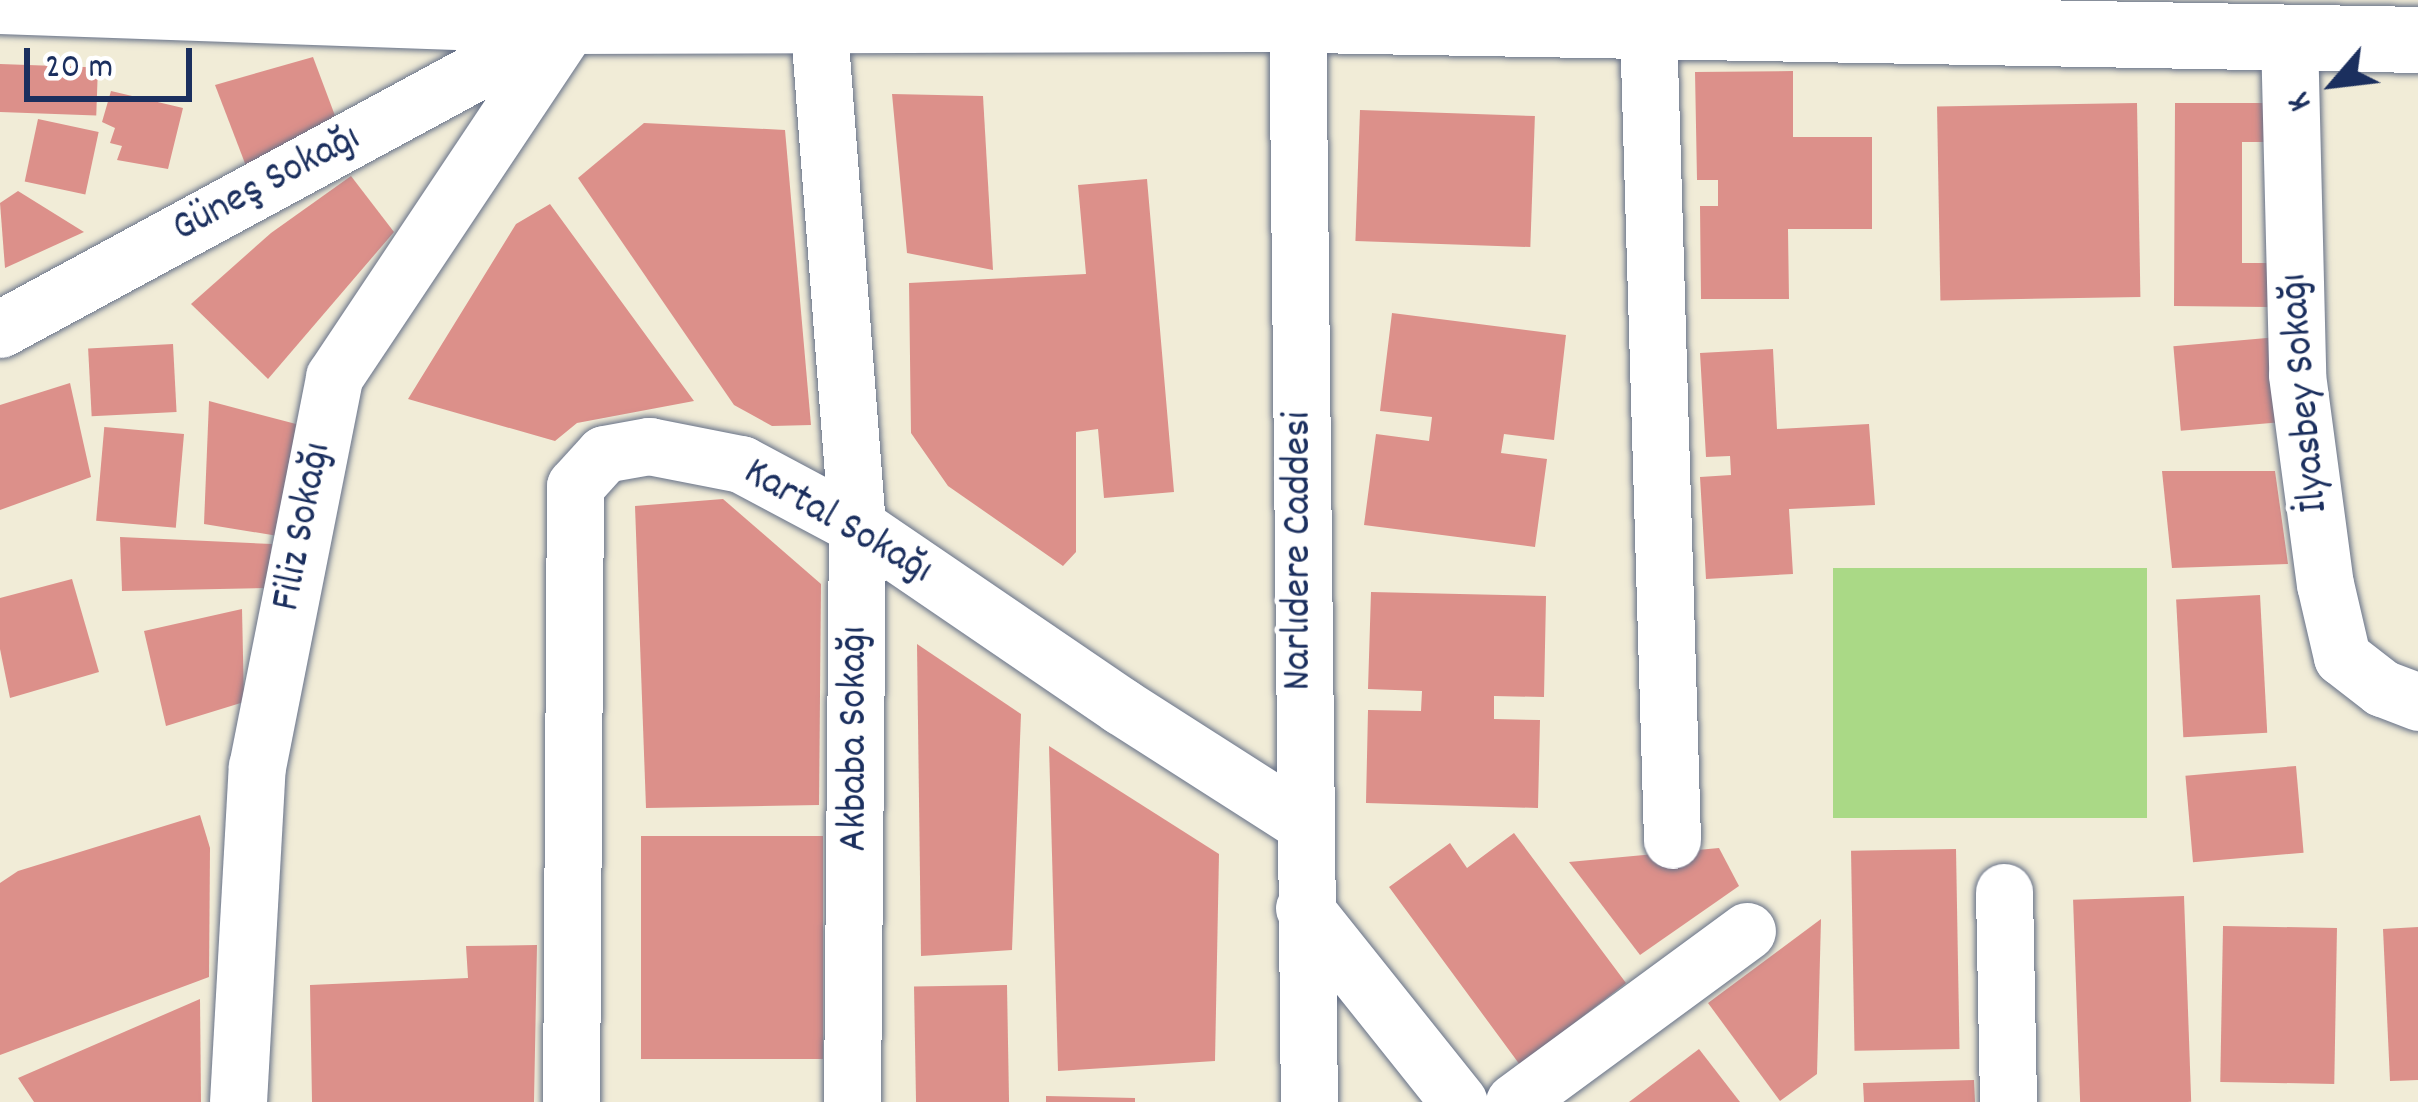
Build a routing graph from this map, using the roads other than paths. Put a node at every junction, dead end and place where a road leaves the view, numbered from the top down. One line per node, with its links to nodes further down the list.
1 (2399, 0): 2 (main road)
2 (2418, 0)
3 (0, 1): 4 (main road)
4 (582, 10): 6 (main road); 10 (street, Güneş Sokağı); 18 (street, Filiz Sokağı)
5 (1297, 10): 6 (main road); 7 (main road); 13 (street, Narlıdere Caddesi)
6 (818, 17): 11 (street, Akbaba Sokağı)
7 (1648, 26): 8 (main road); 14 (street)
8 (2289, 36): 9 (main road); 12 (street, İlyasbey Sokağı)
9 (2418, 40)
10 (0, 329)
11 (857, 526): 13 (street, Kartal Sokağı); 19 (street, Kartal Sokağı); 20 (street, Akbaba Sokağı)
12 (2418, 702)
13 (1301, 821): 16 (street, Narlıdere Caddesi)
14 (1672, 840)
15 (2004, 892): 24 (street)
16 (1304, 908): 21 (street, Narlıdere Caddesi); 22 (street)
17 (1747, 932): 23 (street)
18 (238, 1102)
19 (571, 1102)
20 (852, 1102)
21 (1309, 1102)
22 (1459, 1102)
23 (1514, 1102)
24 (2008, 1102)

